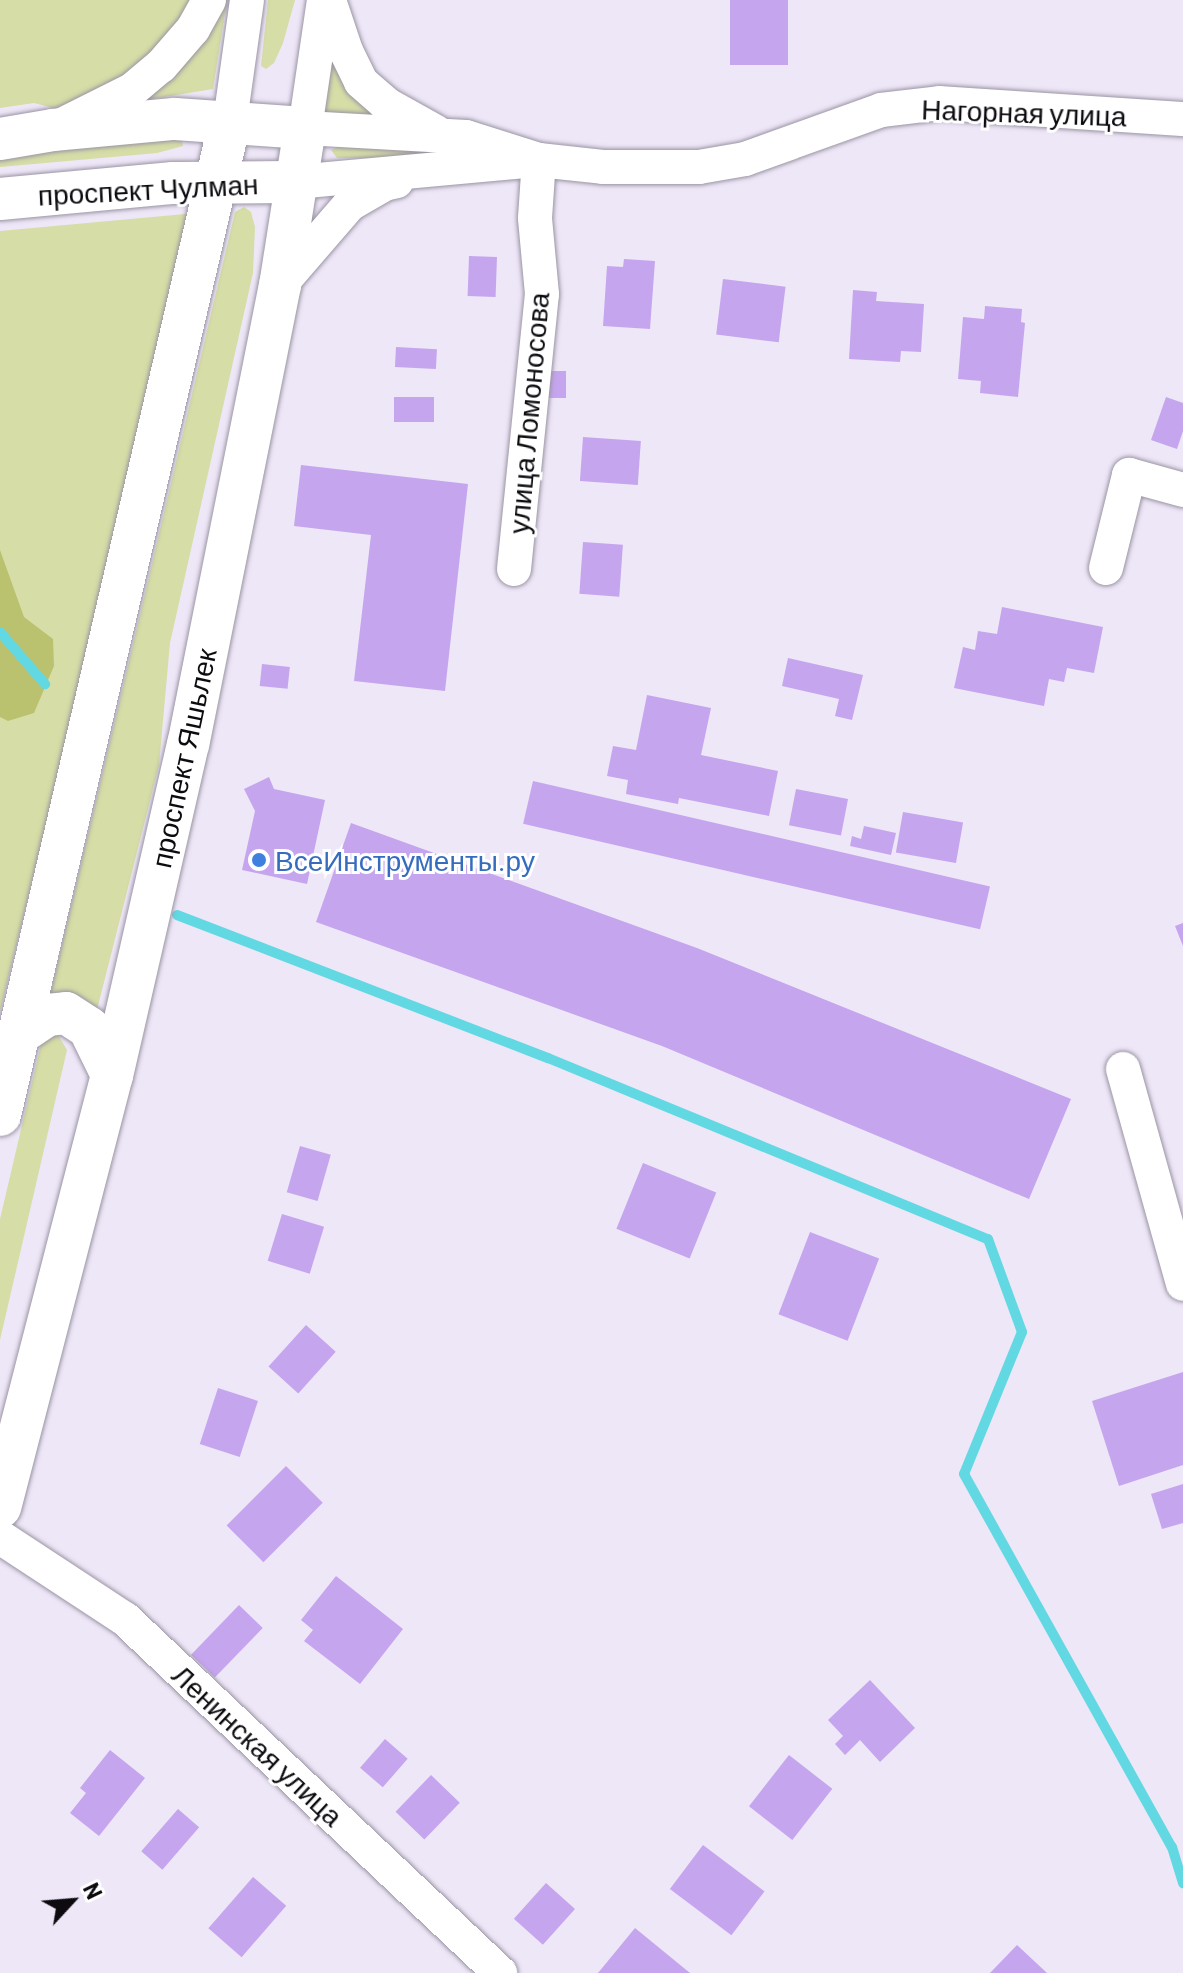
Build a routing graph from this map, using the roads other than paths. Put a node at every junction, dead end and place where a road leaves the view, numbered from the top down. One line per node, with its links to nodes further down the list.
1 (209, 0): 7 (street)
2 (247, 0): 5 (street)
3 (327, 0): 6 (street, проспект Яшьлек); 8 (street)
4 (1183, 119): 10 (street, Нагорная улица)
5 (230, 121): 6 (main road); 7 (main road); 12 (main road)
6 (305, 128): 8 (street); 13 (main road, проспект Яшьлек)
7 (53, 130): 9 (main road)
8 (440, 134): 10 (street)
9 (0, 139)
10 (539, 160): 11 (street); 18 (street, улица Ломоносова)
11 (439, 171): 13 (street); 15 (street)
12 (217, 181): 13 (main road, проспект Чулман); 14 (main road, проспект Чулман); 19 (main road)
13 (296, 182): 15 (main road, проспект Яшьлек)
14 (0, 199)
15 (280, 285): 21 (main road, проспект Яшьлек)
16 (1183, 490): 17 (street)
17 (1106, 568)
18 (514, 569)
19 (22, 1032): 21 (main road); 22 (main road)
20 (1123, 1069): 23 (street)
21 (112, 1075): 24 (main road, проспект Яшьлек)
22 (0, 1115)
23 (1183, 1284)
24 (0, 1507)
25 (0, 1537): 26 (street, Ленинская улица)
26 (500, 1973)

